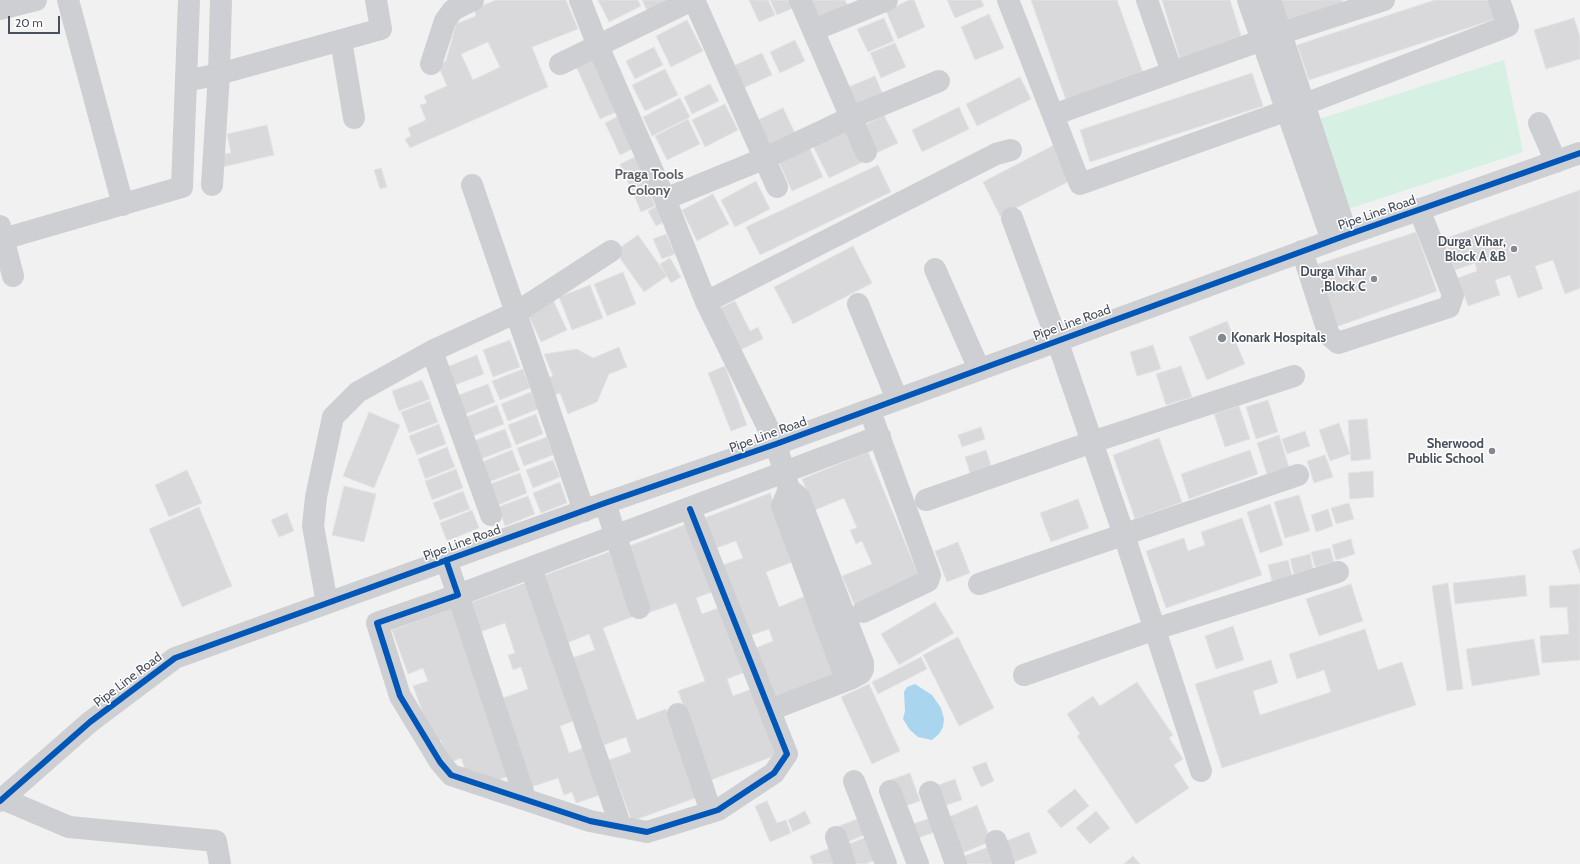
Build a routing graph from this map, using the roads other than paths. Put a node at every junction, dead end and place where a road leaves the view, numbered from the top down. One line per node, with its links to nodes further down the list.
1 (36, 0): 17 (street)
2 (68, 0): 42 (street)
3 (189, 0): 26 (street)
4 (221, 0): 25 (street)
5 (376, 0): 20 (street)
6 (473, 0): 22 (street)
7 (580, 0): 21 (street)
8 (693, 0): 21 (street); 36 (street)
9 (800, 0): 18 (street)
10 (886, 0): 18 (street)
11 (1008, 0): 29 (street)
12 (1147, 0): 24 (street)
13 (1248, 0): 19 (street)
14 (1270, 0): 19 (street)
15 (1384, 0): 19 (street)
16 (1499, 0): 28 (street)
17 (0, 10)
18 (814, 30): 30 (street)
19 (1272, 36): 24 (street); 28 (street)
20 (341, 40): 25 (street); 31 (street)
21 (598, 46): 23 (street); 41 (street)
22 (431, 64)
23 (560, 64)
24 (1172, 72): 29 (street)
25 (219, 74): 26 (street); 38 (street)
26 (186, 81): 42 (street)
27 (939, 81): 30 (street)
28 (1296, 107): 29 (street); 46 (street); 46 (street)
29 (1053, 115)
30 (852, 117): 34 (street); 36 (street)
31 (354, 118)
32 (1539, 123): 37 (street)
33 (1011, 150): 51 (street)
34 (866, 152)
35 (1580, 153): 37 (street, Pipe Line Road)
36 (763, 159): 40 (street); 41 (street)
37 (1556, 162): 43 (street, Pipe Line Road)
38 (212, 184)
39 (472, 185): 53 (street)
40 (777, 187)
41 (665, 199): 51 (street)
42 (123, 205): 45 (street)
43 (1420, 209): 46 (street, Pipe Line Road); 48 (street)
44 (1012, 218): 54 (street)
45 (2, 232): 50 (street)
46 (1339, 237): 48 (street, Pipe Line Road)
47 (611, 251): 53 (street)
48 (1302, 251): 54 (street, Pipe Line Road)
49 (935, 269): 56 (street)
50 (13, 276)
51 (706, 302): 62 (street)
52 (858, 304): 58 (street)
53 (517, 312): 55 (street); 68 (street)
54 (1057, 340): 56 (street, Pipe Line Road); 61 (street)
55 (432, 351): 69 (street); 77 (street)
56 (979, 369): 58 (street, Pipe Line Road)
57 (1294, 376): 61 (street)
58 (897, 399): 59 (street, Pipe Line Road)
59 (869, 409): 60 (street); 62 (street, Pipe Line Road)
60 (880, 436): 64 (street); 79 (street)
61 (1092, 442): 65 (street); 70 (street)
62 (776, 444): 64 (street); 66 (street, Pipe Line Road)
63 (1298, 475): 70 (street)
64 (786, 480): 67 (street); 82 (street)
65 (926, 500)
66 (605, 503): 68 (street, Pipe Line Road); 71 (street)
67 (690, 509): 71 (street); 82 (street)
68 (584, 510): 72 (street, Pipe Line Road)
69 (491, 515)
70 (1124, 535): 75 (street); 80 (street)
71 (616, 536): 73 (street); 78 (street)
72 (446, 560): 76 (street); 77 (street, Pipe Line Road)
73 (531, 568): 76 (street); 91 (street)
74 (1338, 572): 80 (street)
75 (979, 584)
76 (458, 595): 88 (street); 88 (street)
77 (327, 603): 89 (street, Pipe Line Road)
78 (639, 608)
79 (863, 612)
80 (1155, 629): 81 (street); 84 (street)
81 (1024, 675)
82 (770, 710): 90 (street)
83 (678, 714): 90 (street)
84 (1201, 771)
85 (854, 781): 96 (street)
86 (890, 791): 97 (street)
87 (930, 792): 98 (street)
88 (525, 798): 91 (street)
89 (1, 800): 94 (street)
90 (711, 812): 91 (street)
91 (621, 827)
92 (836, 837): 95 (street)
93 (996, 841): 99 (street)
94 (220, 864)
95 (846, 864)
96 (886, 864)
97 (918, 864)
98 (956, 864)
99 (1004, 864)

